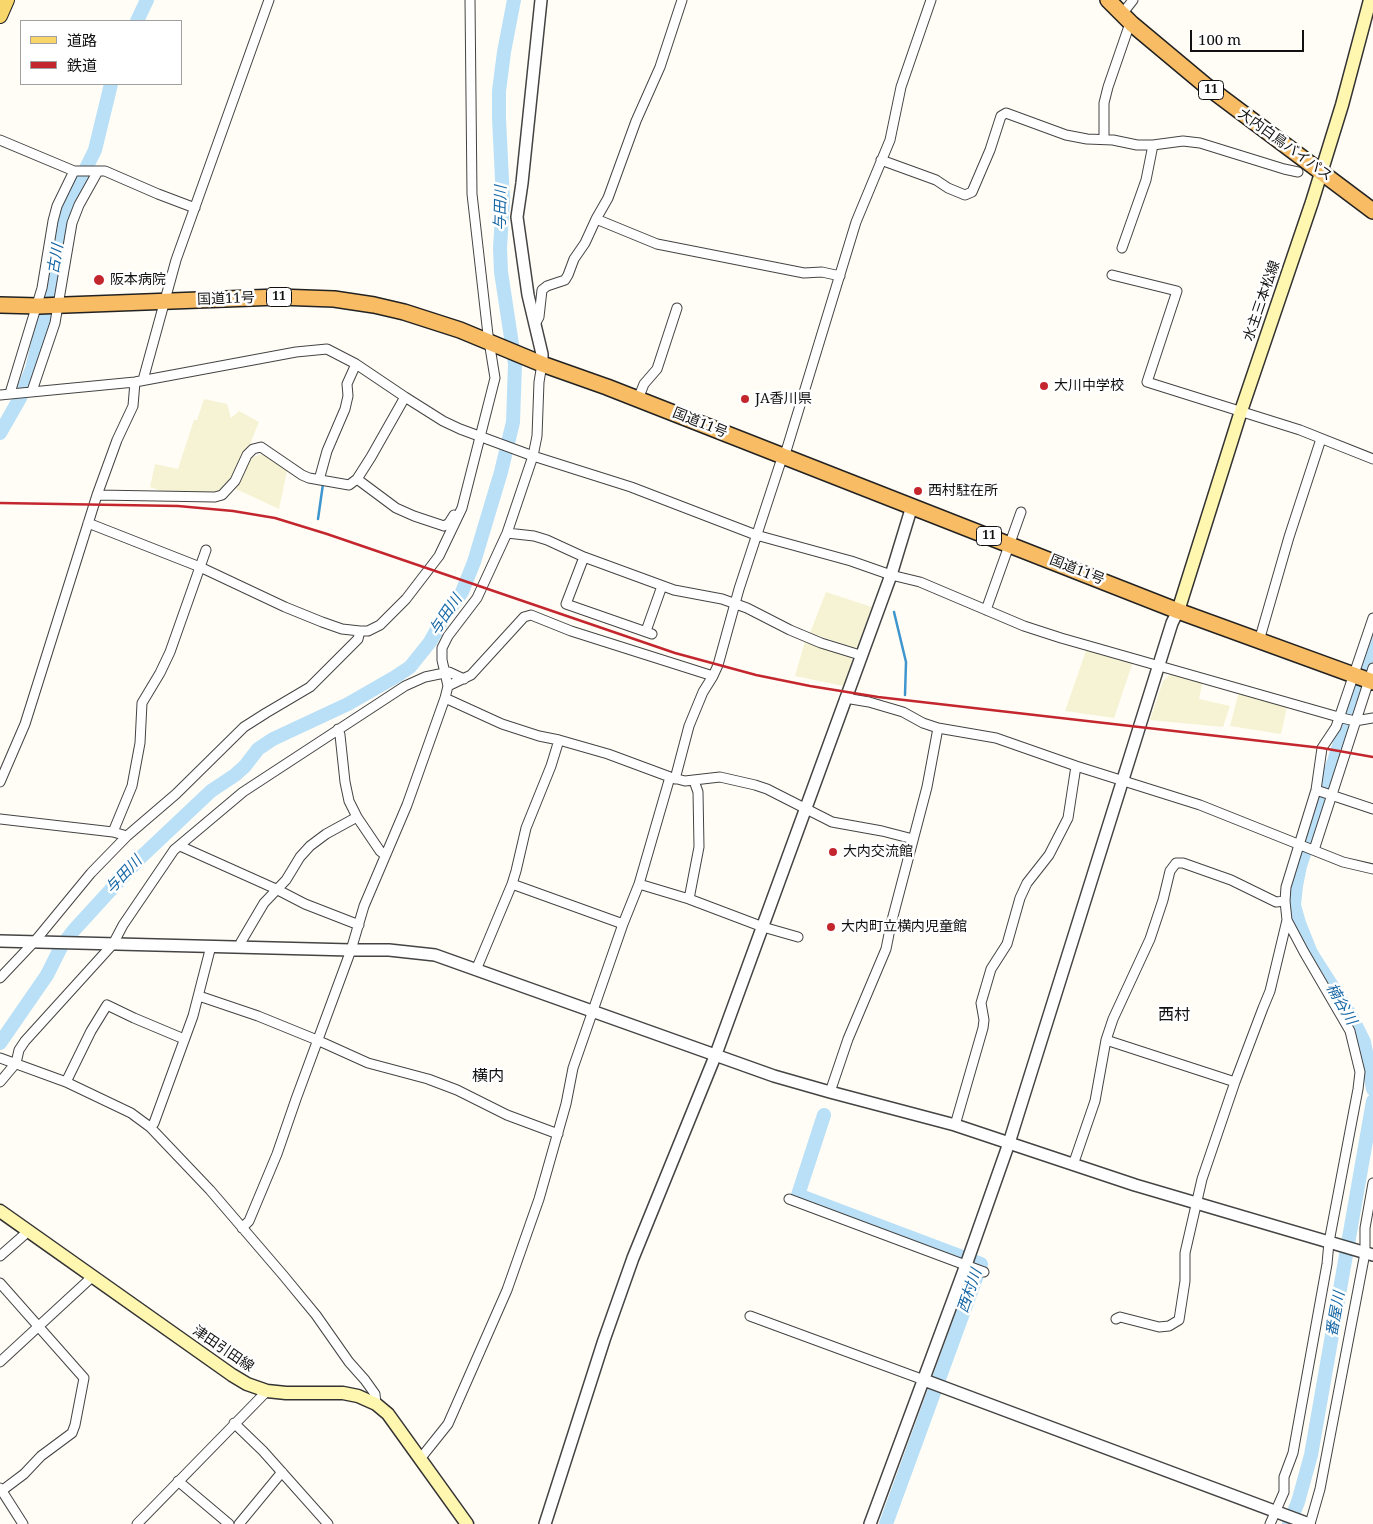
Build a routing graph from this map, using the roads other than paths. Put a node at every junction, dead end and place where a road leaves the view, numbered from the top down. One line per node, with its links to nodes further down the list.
1 (7, 0): 10 (main road)
2 (269, 0): 20 (street)
3 (470, 0): 32 (street)
4 (541, 0): 31 (street)
5 (682, 0): 22 (street)
6 (931, 0): 15 (street)
7 (1108, 0): 11 (highway, 大内白鳥バイパス / 11)
8 (1133, 0): 11 (street)
9 (1370, 0): 18 (main road, 水主三本松線)
10 (0, 16)
11 (1127, 19): 12 (street); 18 (highway, 大内白鳥バイパス / 11)
12 (1104, 138): 14 (street); 15 (street)
13 (0, 140): 16 (street)
14 (1153, 145): 19 (street); 23 (street)
15 (881, 160): 25 (street)
16 (76, 171): 17 (street); 29 (street)
17 (96, 171): 20 (street); 28 (street)
18 (1321, 171): 21 (highway, 大内白鳥バイパス / 11); 41 (main road, 水主三本松線)
19 (1298, 172)
20 (195, 208): 26 (street)
21 (1373, 210)
22 (596, 219): 25 (street); 31 (street)
23 (1122, 248)
24 (1112, 275): 41 (street)
25 (840, 276): 45 (street)
26 (164, 301): 28 (highway, 国道11号 / 11); 32 (highway, 国道11号 / 11); 35 (street)
27 (0, 305): 29 (highway, 国道11号 / 11)
28 (57, 305): 29 (highway, 国道11号 / 11); 36 (street)
29 (37, 306): 37 (street)
30 (678, 308): 40 (street)
31 (535, 324): 33 (street)
32 (492, 344): 33 (highway, 国道11号 / 11); 42 (street)
33 (536, 361): 40 (highway, 国道11号 / 11); 44 (street)
34 (356, 364): 35 (street); 39 (street); 48 (street)
35 (139, 381): 36 (street); 49 (street)
36 (31, 392): 37 (street)
37 (12, 393): 38 (street)
38 (0, 395)
39 (405, 397): 42 (street); 47 (street)
40 (638, 399): 45 (highway, 国道11号 / 11)
41 (1241, 411): 43 (street); 64 (main road, 水主三本松線)
42 (482, 437): 44 (street); 51 (street)
43 (1321, 439): 46 (street); 67 (street)
44 (530, 455): 54 (street); 55 (street)
45 (783, 456): 50 (highway, 国道11号 / 11); 55 (street)
46 (1373, 460)
47 (357, 479): 48 (street); 51 (street)
48 (319, 480): 49 (street)
49 (97, 495): 53 (street)
50 (912, 506): 56 (highway, 国道11号 / 11); 60 (street)
51 (462, 508): 66 (street)
52 (1022, 512): 56 (street)
53 (88, 523): 59 (street); 86 (street)
54 (507, 533): 58 (street); 70 (street)
55 (756, 535): 60 (street); 62 (street)
56 (1011, 544): 63 (street); 64 (highway, 国道11号 / 11)
57 (206, 550): 59 (street)
58 (584, 557): 61 (street); 61 (street)
59 (200, 567): 66 (street); 94 (street)
60 (890, 575): 63 (street); 68 (street)
61 (662, 586): 62 (street)
62 (736, 604): 68 (street); 71 (street)
63 (986, 610): 69 (street)
64 (1178, 611): 67 (highway, 国道11号 / 11); 69 (street)
65 (1373, 618): 72 (street)
66 (360, 631): 95 (street)
67 (1259, 641): 72 (highway, 国道11号 / 11)
68 (860, 655): 76 (street)
69 (1159, 665): 77 (street); 87 (street)
70 (445, 673): 73 (street); 74 (street); 81 (street)
71 (713, 676): 73 (street); 84 (street)
72 (1365, 677): 77 (street); 79 (street)
73 (464, 679): 74 (street)
74 (448, 686): 75 (street)
75 (445, 698): 82 (street); 100 (street)
76 (846, 698): 80 (street); 91 (street)
77 (1341, 718): 79 (street); 88 (street)
78 (1373, 718): 79 (street)
79 (1355, 721): 89 (street)
80 (938, 728): 83 (street); 96 (street)
81 (338, 729): 92 (street); 98 (street)
82 (559, 740): 84 (street); 102 (street)
83 (1076, 766): 87 (street); 132 (street)
84 (673, 778): 85 (street); 103 (street)
85 (694, 781): 91 (street); 105 (street)
86 (0, 782)
87 (1124, 782): 97 (street); 135 (street)
88 (1316, 790): 89 (street); 97 (street)
89 (1332, 796): 90 (street); 99 (street)
90 (1373, 809)
91 (805, 810): 96 (street); 110 (street)
92 (357, 817): 100 (street); 104 (street)
93 (0, 819): 94 (street)
94 (113, 832): 95 (street)
95 (127, 836): 113 (street)
96 (913, 839): 131 (street)
97 (1298, 844): 99 (street); 106 (street)
98 (180, 846): 104 (street); 114 (street)
99 (1314, 850): 101 (street)
100 (385, 855): 109 (street)
101 (1373, 869)
102 (512, 884): 108 (street); 118 (street)
103 (639, 884): 105 (street); 108 (street)
104 (276, 889): 109 (street); 116 (street)
105 (690, 899): 110 (street)
106 (1285, 901): 107 (street); 124 (street)
107 (1287, 920): 130 (street); 143 (street)
108 (623, 924): 121 (street)
109 (359, 925): 117 (street)
110 (763, 927): 111 (street); 125 (street)
111 (798, 937)
112 (0, 941): 113 (street)
113 (38, 942): 114 (street); 119 (street)
114 (113, 944): 115 (street); 127 (street)
115 (211, 946): 116 (street); 120 (street)
116 (240, 947): 117 (street)
117 (351, 950): 118 (street); 123 (street)
118 (476, 970): 121 (street)
119 (0, 978)
120 (199, 996): 122 (street); 123 (street)
121 (593, 1011): 125 (street); 134 (street)
122 (184, 1039): 129 (street); 133 (street)
123 (318, 1040): 134 (street); 141 (street)
124 (1106, 1040): 130 (street); 136 (street)
125 (716, 1054): 131 (street); 169 (street)
126 (0, 1058): 127 (street)
127 (13, 1062): 128 (street); 129 (street)
128 (0, 1082)
129 (66, 1082): 133 (street)
130 (1235, 1082): 139 (street)
131 (830, 1092): 132 (street)
132 (955, 1125): 135 (street)
133 (150, 1127): 141 (street)
134 (558, 1134): 158 (street)
135 (1009, 1143): 136 (street); 146 (street)
136 (1074, 1165): 139 (street)
137 (1373, 1183): 144 (street)
138 (789, 1199): 146 (street)
139 (1197, 1203): 143 (street); 151 (street)
140 (0, 1211): 142 (main road, 津田引田線)
141 (242, 1228): 156 (street)
142 (27, 1230): 145 (street); 148 (main road, 津田引田線)
143 (1333, 1243): 144 (street); 162 (street)
144 (1366, 1253): 172 (street)
145 (0, 1256)
146 (966, 1265): 147 (street); 154 (street)
147 (984, 1272)
148 (92, 1277): 152 (street); 155 (main road, 津田引田線)
149 (0, 1283): 152 (street)
150 (750, 1316): 154 (street)
151 (1116, 1318)
152 (39, 1326): 153 (street); 161 (street)
153 (0, 1362)
154 (924, 1380): 162 (street); 170 (street)
155 (267, 1390): 156 (main road, 津田引田線); 157 (street)
156 (376, 1404): 158 (main road, 津田引田線)
157 (234, 1423): 159 (street); 160 (street)
158 (420, 1459): 168 (main road, 津田引田線)
159 (282, 1472): 166 (street); 167 (street)
160 (178, 1481): 164 (street); 165 (street)
161 (0, 1490): 163 (street)
162 (1278, 1511): 171 (street); 172 (street)
163 (23, 1524)
164 (137, 1524)
165 (229, 1524)
166 (239, 1524)
167 (328, 1524)
168 (467, 1524)
169 (544, 1524)
170 (870, 1524)
171 (1270, 1524)
172 (1308, 1524)

